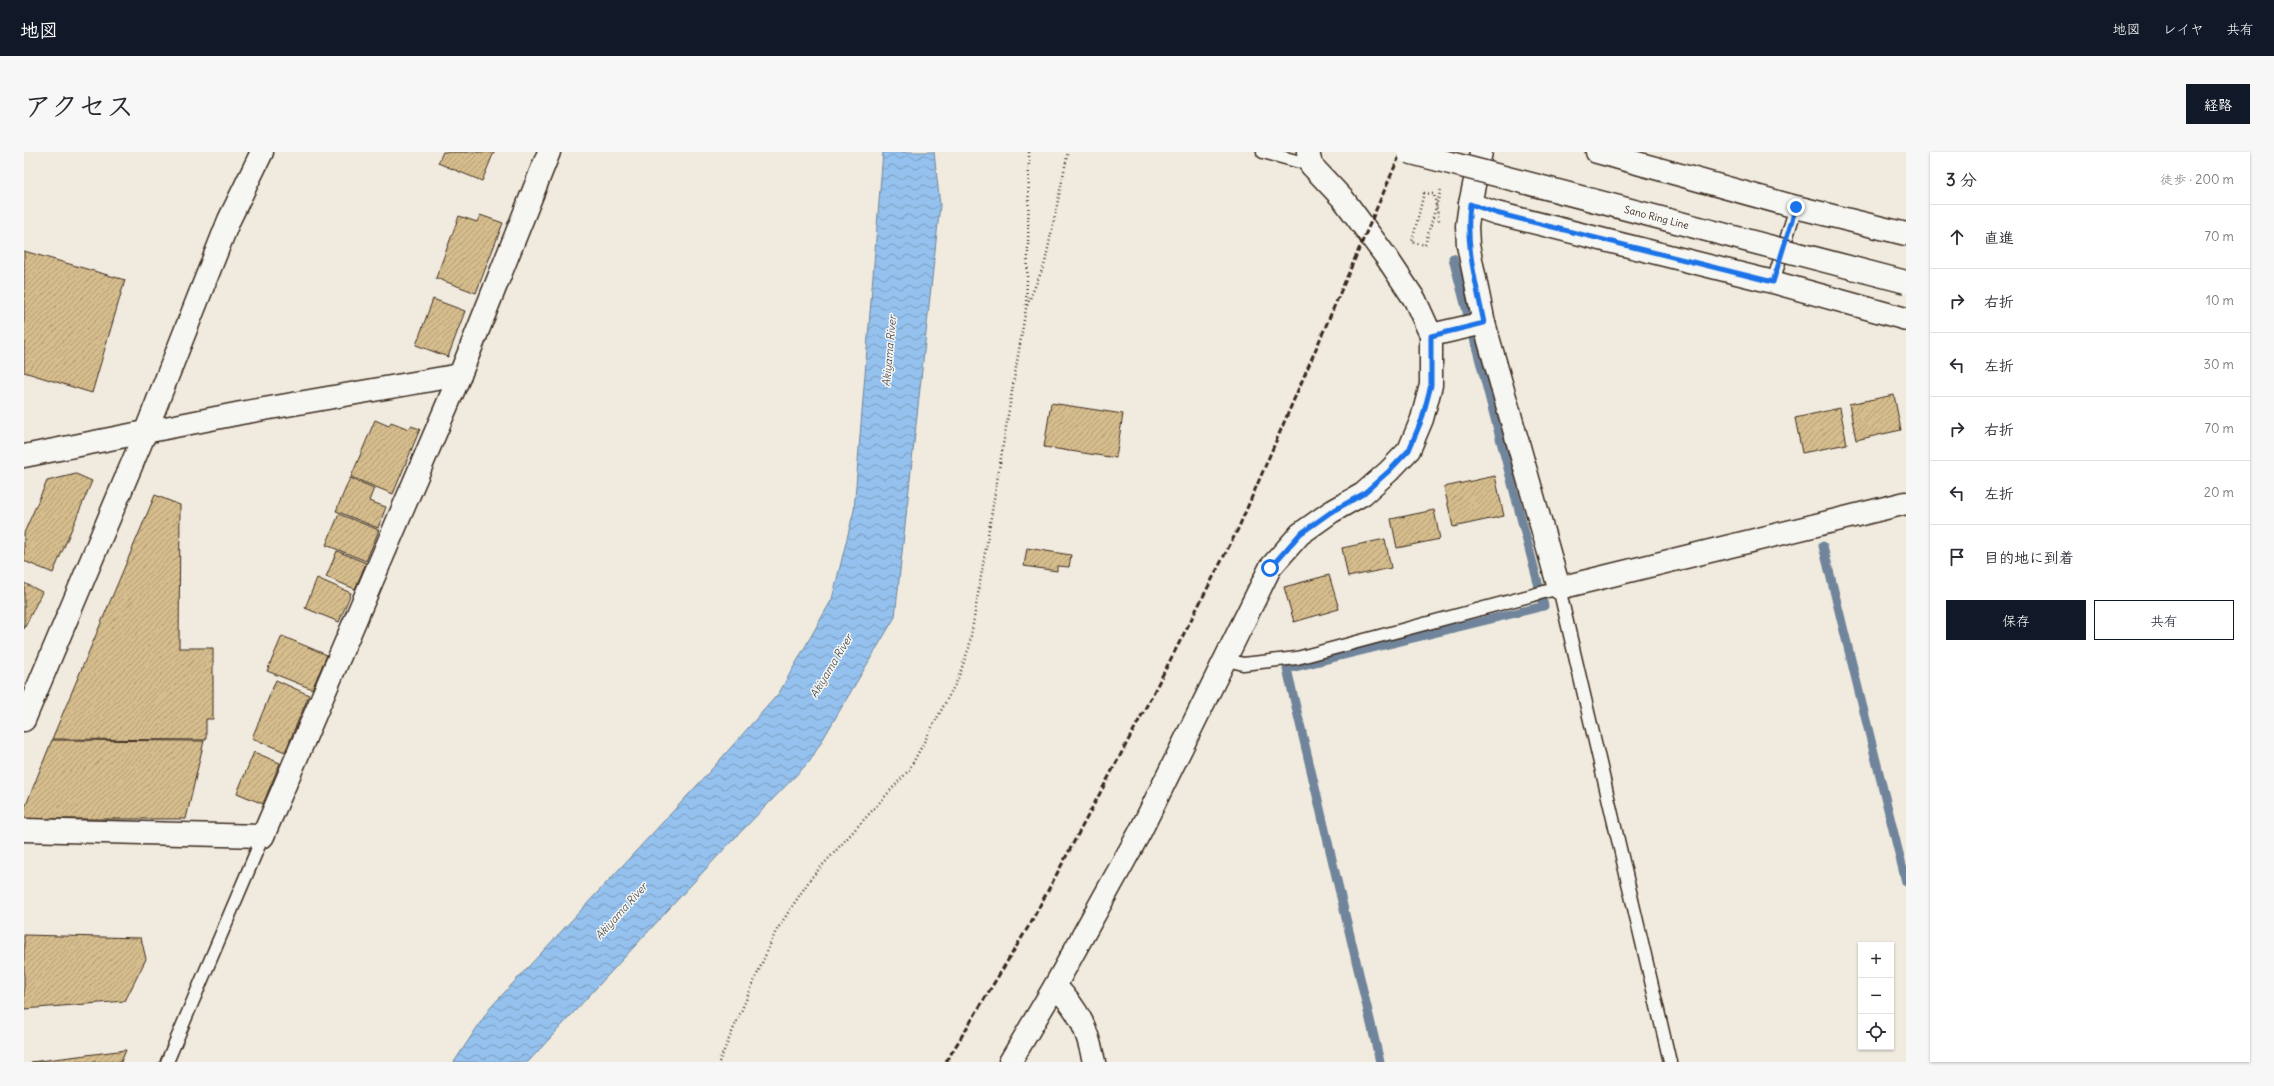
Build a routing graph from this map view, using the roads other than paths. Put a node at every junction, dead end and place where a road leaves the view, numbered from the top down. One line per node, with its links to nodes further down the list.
1 (262, 152): 17 (street)
2 (549, 152): 16 (street)
3 (1263, 152): 7 (lane)
4 (1408, 152): 12 (street, Sano Ring Line, bridge)
5 (1481, 152): 8 (street)
6 (1596, 152): 9 (street)
7 (1309, 159): 15 (street)
8 (1470, 204): 11 (street); 14 (street)
9 (1796, 207): 10 (street); 11 (lane)
10 (1906, 234)
11 (1773, 282): 13 (street)
12 (1906, 282)
13 (1906, 319)
14 (1484, 323): 15 (street); 20 (street)
15 (1431, 336): 21 (street)
16 (460, 375): 17 (street); 24 (street)
17 (145, 433): 18 (street); 22 (street)
18 (24, 456)
19 (1906, 504): 20 (street)
20 (1559, 588): 21 (lane); 29 (lane)
21 (1224, 659): 25 (street)
22 (24, 720)
23 (24, 830): 24 (street)
24 (263, 836): 26 (lane)
25 (1055, 986): 27 (street); 28 (street)
26 (167, 1062)
27 (1010, 1062)
28 (1094, 1062)
29 (1670, 1062)

